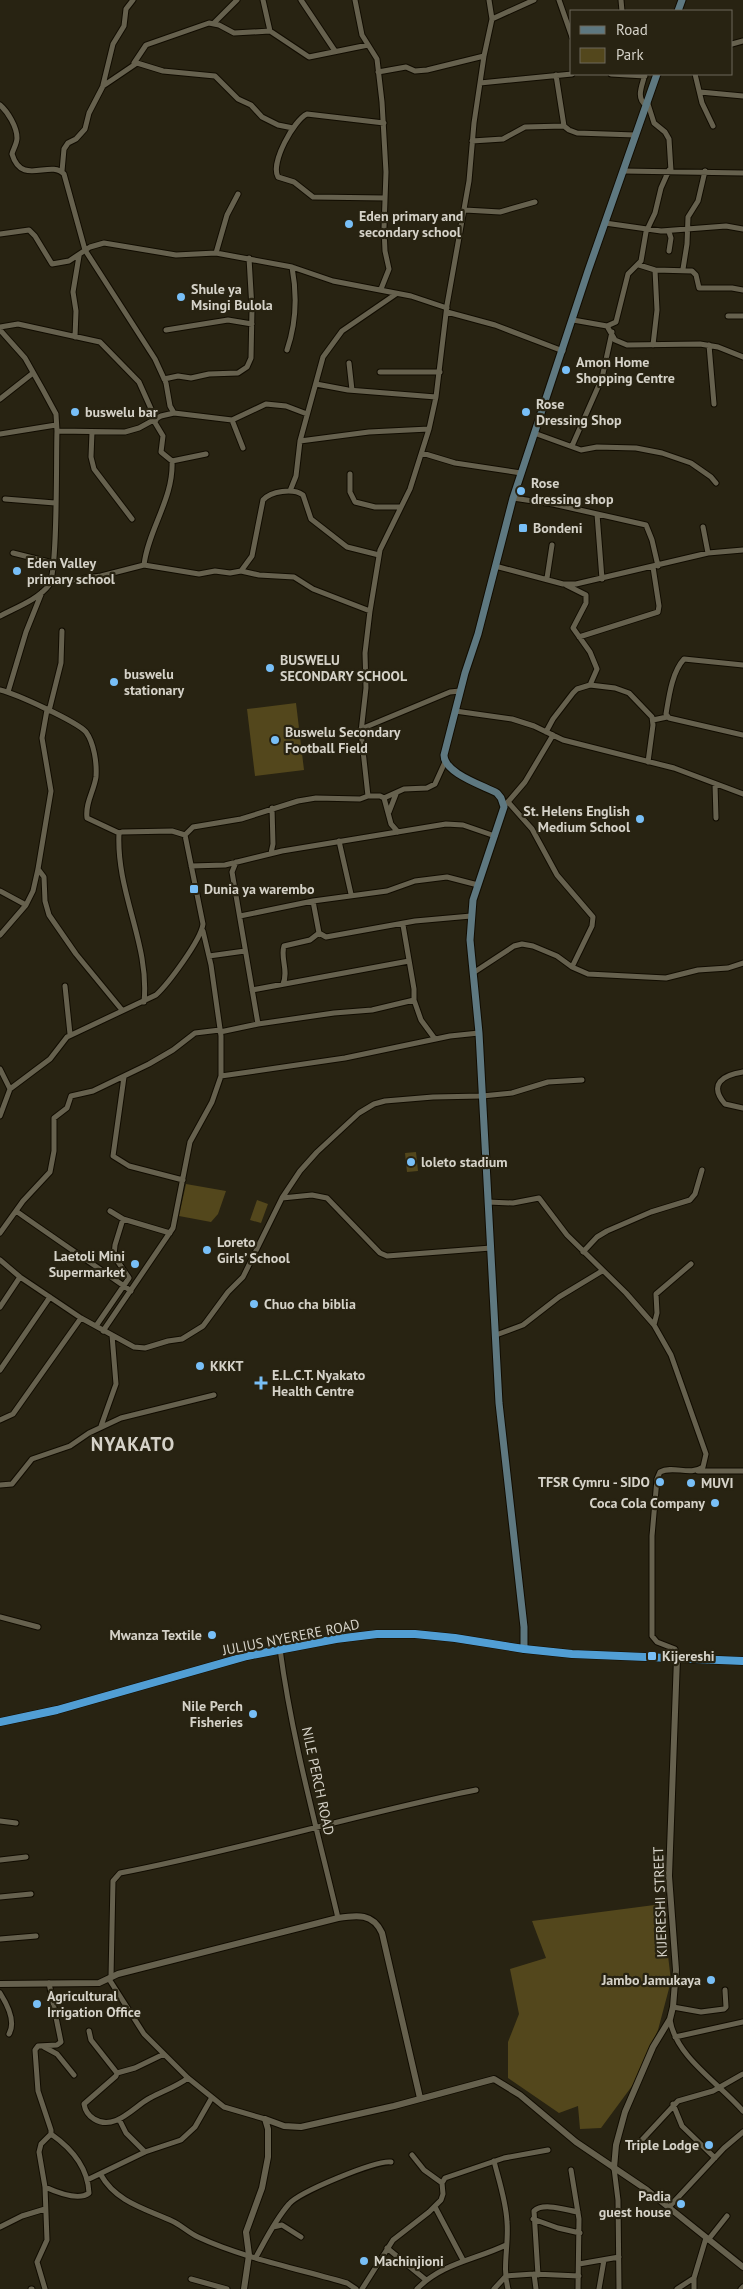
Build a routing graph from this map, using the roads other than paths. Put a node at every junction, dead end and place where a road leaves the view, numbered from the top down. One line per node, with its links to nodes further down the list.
1 (237, 0): 10 (street)
2 (263, 0): 11 (street)
3 (301, 0): 16 (street)
4 (355, 0): 14 (street)
5 (489, 0): 9 (street)
6 (534, 0): 9 (street)
7 (559, 0): 12 (street)
8 (129, 1): 26 (street)
9 (492, 19): 17 (street)
10 (214, 23): 11 (street); 18 (street)
11 (270, 31): 16 (street)
12 (570, 31)
13 (742, 41): 15 (street)
14 (368, 45): 16 (street); 19 (street)
15 (743, 49)
16 (335, 51)
17 (484, 56): 19 (street); 25 (street)
18 (134, 63): 26 (street); 34 (street)
19 (378, 72): 31 (street)
20 (570, 74): 21 (street)
21 (556, 75): 25 (street); 32 (street)
22 (645, 75): 29 (street)
23 (657, 75): 29 (main road)
24 (695, 75): 27 (street)
25 (480, 83): 36 (street)
26 (103, 86): 38 (street)
27 (700, 92): 28 (street); 33 (street)
28 (743, 96)
29 (647, 103): 35 (main road); 37 (street)
30 (0, 105): 38 (street)
31 (384, 123): 34 (street); 43 (street)
32 (564, 126): 35 (street); 36 (street)
33 (713, 126)
34 (293, 128): 43 (street)
35 (635, 135): 39 (main road)
36 (472, 141): 45 (street)
37 (670, 170): 39 (street); 40 (street); 48 (street)
38 (62, 171): 52 (street)
39 (623, 171): 46 (main road)
40 (705, 171): 41 (street); 49 (street)
41 (743, 173)
42 (238, 194): 54 (street)
43 (385, 198): 61 (street)
44 (535, 202): 45 (street)
45 (465, 210): 64 (street)
46 (605, 223): 48 (street); 67 (main road)
47 (743, 229): 49 (street)
48 (647, 230): 50 (street); 58 (street)
49 (688, 230): 50 (street); 59 (street)
50 (669, 232): 53 (street)
51 (0, 234): 55 (street)
52 (85, 250): 54 (street); 55 (street); 83 (street)
53 (668, 251)
54 (216, 253): 56 (street)
55 (79, 256): 73 (street)
56 (248, 258): 57 (street); 68 (street)
57 (292, 266): 61 (street); 76 (street)
58 (639, 266): 60 (street); 69 (street)
59 (683, 269): 60 (street); 62 (street)
60 (655, 270): 74 (street)
61 (381, 289): 63 (street)
62 (743, 290)
63 (396, 294): 64 (street); 84 (street)
64 (447, 310): 77 (street); 81 (street)
65 (728, 316): 66 (street)
66 (743, 316)
67 (573, 320): 69 (street); 77 (main road)
68 (252, 324): 71 (street); 83 (street)
69 (607, 326): 72 (street)
70 (0, 329): 73 (street); 82 (street)
71 (166, 330)
72 (612, 332): 74 (street); 102 (street)
73 (75, 337): 93 (street)
74 (653, 345): 75 (street)
75 (709, 346): 78 (street); 88 (street)
76 (287, 350)
77 (563, 351): 99 (main road)
78 (743, 357)
79 (349, 363): 85 (street)
80 (380, 372): 81 (street)
81 (440, 372): 86 (street)
82 (34, 373): 87 (street); 95 (street)
83 (164, 379): 89 (street)
84 (316, 384): 85 (street); 92 (street)
85 (352, 390): 86 (street)
86 (436, 397): 96 (street)
87 (0, 399)
88 (714, 404)
89 (170, 406): 90 (street); 91 (street)
90 (174, 413): 91 (street); 94 (street)
91 (165, 414): 93 (street)
92 (308, 414): 94 (street); 101 (street)
93 (155, 420): 98 (street); 106 (street)
94 (232, 420): 103 (street)
95 (56, 424): 97 (street); 100 (street)
96 (429, 429): 101 (street); 104 (street)
97 (57, 431): 98 (street); 113 (street)
98 (92, 432): 116 (street)
99 (534, 433): 102 (street); 107 (main road)
100 (0, 434)
101 (300, 441): 110 (street)
102 (572, 446): 109 (street)
103 (243, 448)
104 (422, 453): 107 (street); 114 (street)
105 (206, 454): 106 (street)
106 (172, 461): 124 (street)
107 (521, 473): 111 (main road)
108 (350, 474): 114 (street)
109 (716, 483)
110 (290, 491): 122 (street); 127 (street)
111 (513, 498): 115 (street); 125 (main road)
112 (5, 500): 113 (street)
113 (55, 503): 123 (street)
114 (400, 508): 122 (street)
115 (597, 514): 126 (street); 129 (street)
116 (132, 519)
117 (703, 527): 120 (street)
118 (552, 545): 128 (street)
119 (743, 550): 120 (street)
120 (708, 552): 126 (street)
121 (13, 553): 123 (street)
122 (379, 556): 133 (street)
123 (53, 563): 130 (street)
124 (144, 566): 127 (street); 130 (street)
125 (495, 566): 128 (street); 140 (main road)
126 (655, 566): 129 (street); 136 (street)
127 (241, 570): 133 (street)
128 (547, 578): 131 (street)
129 (602, 579): 131 (street)
130 (51, 583): 132 (street)
131 (563, 584): 136 (street)
132 (42, 592): 134 (street); 141 (street)
133 (370, 611): 146 (street)
134 (0, 616)
135 (62, 631): 142 (street)
136 (579, 637): 138 (street)
137 (743, 665): 144 (street)
138 (590, 685): 145 (street); 147 (street)
139 (0, 690): 141 (street)
140 (460, 691): 143 (main road); 146 (street)
141 (8, 692): 142 (street)
142 (48, 711): 163 (street); 172 (street)
143 (456, 711): 147 (street); 150 (main road)
144 (667, 717): 145 (street); 148 (street)
145 (653, 720): 151 (street)
146 (361, 729): 155 (street)
147 (546, 732): 149 (street)
148 (743, 734)
149 (553, 735): 151 (street); 157 (street)
150 (445, 762): 153 (street); 157 (main road)
151 (648, 762): 152 (street)
152 (714, 784): 154 (street); 160 (street)
153 (396, 794): 156 (street); 159 (street)
154 (743, 794)
155 (368, 796): 156 (street); 158 (street)
156 (384, 798): 159 (street)
157 (506, 805): 166 (main road); 189 (street)
158 (272, 808): 165 (street); 168 (street)
159 (389, 812): 161 (street)
160 (716, 818)
161 (391, 824): 162 (street); 164 (street)
162 (398, 832): 164 (street); 166 (street)
163 (119, 833): 165 (street); 195 (street)
164 (385, 834): 167 (street)
165 (185, 835): 171 (street)
166 (495, 836): 174 (main road)
167 (339, 841): 168 (street); 176 (street)
168 (271, 853): 169 (street)
169 (236, 862): 170 (street); 173 (street)
170 (225, 864): 171 (street); 173 (street)
171 (191, 866): 182 (street)
172 (38, 869): 178 (street); 196 (street)
173 (232, 872): 179 (street)
174 (478, 885): 176 (street); 180 (main road)
175 (0, 891): 178 (street)
176 (351, 894): 177 (street)
177 (313, 900): 179 (street); 183 (street)
178 (26, 905): 184 (street)
179 (240, 916): 185 (street)
180 (471, 916): 181 (street); 190 (main road)
181 (403, 925): 183 (street); 187 (street)
182 (202, 930): 186 (street); 195 (street)
183 (318, 933): 191 (street)
184 (0, 935)
185 (245, 951): 186 (street); 193 (street)
186 (209, 956): 198 (street)
187 (409, 961): 191 (street); 194 (street)
188 (743, 963): 189 (street)
189 (572, 967): 190 (street)
190 (473, 973): 199 (main road)
191 (283, 984): 193 (street)
192 (65, 986): 200 (street)
193 (252, 990): 197 (street)
194 (414, 1000): 197 (street); 201 (street)
195 (144, 1002): 196 (street)
196 (122, 1010): 200 (street)
197 (258, 1024): 198 (street)
198 (220, 1031): 204 (street); 205 (street)
199 (479, 1033): 201 (street); 208 (main road)
200 (70, 1034): 207 (street)
201 (435, 1039): 205 (street)
202 (0, 1069): 207 (street)
203 (743, 1072): 209 (street)
204 (124, 1076): 212 (street); 215 (street)
205 (221, 1076): 212 (street)
206 (582, 1080): 208 (street)
207 (10, 1089): 210 (street)
208 (482, 1096): 213 (street); 214 (main road)
209 (743, 1108)
210 (0, 1116)
211 (702, 1170): 221 (street)
212 (183, 1180): 219 (street)
213 (282, 1198): 220 (street); 234 (street)
214 (488, 1202): 220 (main road); 221 (street)
215 (16, 1211): 218 (street); 226 (street)
216 (110, 1211): 217 (street)
217 (123, 1219): 219 (street); 226 (street)
218 (0, 1233)
219 (170, 1233): 227 (street)
220 (491, 1248): 235 (main road)
221 (583, 1252): 224 (street)
222 (0, 1260): 225 (street)
223 (691, 1264): 231 (street)
224 (602, 1270): 231 (street); 235 (street)
225 (20, 1277): 228 (street); 229 (street)
226 (125, 1286): 227 (street); 232 (street)
227 (131, 1291): 233 (street)
228 (50, 1297): 230 (street); 236 (street)
229 (0, 1307)
230 (82, 1318): 232 (street); 238 (street)
231 (654, 1325): 240 (street)
232 (96, 1326): 233 (street)
233 (103, 1330): 234 (street)
234 (112, 1335): 239 (street)
235 (496, 1335): 246 (main road)
236 (0, 1370)
237 (214, 1395): 239 (street)
238 (0, 1420)
239 (101, 1427): 242 (street)
240 (698, 1471): 241 (street); 247 (street)
241 (743, 1472)
242 (0, 1485)
243 (0, 1617): 244 (street)
244 (38, 1627)
245 (280, 1649): 246 (highway, JULIUS NYERERE ROAD); 249 (highway, JULIUS NYERERE ROAD); 253 (street, NILE PERCH ROAD)
246 (524, 1649): 247 (highway, JULIUS NYERERE ROAD)
247 (677, 1658): 248 (highway, JULIUS NYERERE ROAD); 266 (street, KIJERESHI STREET)
248 (743, 1661)
249 (0, 1722)
250 (476, 1790): 253 (street)
251 (0, 1821): 252 (street)
252 (16, 1823)
253 (316, 1826): 258 (street, NILE PERCH ROAD); 261 (street)
254 (26, 1857): 255 (street)
255 (0, 1860)
256 (31, 1894): 257 (street)
257 (0, 1896)
258 (338, 1918): 261 (street); 279 (street)
259 (36, 1936): 260 (street)
260 (0, 1939)
261 (110, 1978): 262 (street); 273 (street)
262 (49, 1983): 263 (street); 272 (street)
263 (0, 1984)
264 (725, 1990): 266 (street)
265 (0, 1993): 270 (street)
266 (672, 2007): 267 (street, KIJERESHI STREET)
267 (670, 2019): 271 (street); 294 (street, KIJERESHI STREET)
268 (743, 2022): 271 (street)
269 (89, 2031): 274 (street)
270 (9, 2034)
271 (675, 2037): 278 (street)
272 (43, 2046): 276 (street); 286 (street)
273 (164, 2054): 274 (street); 277 (street)
274 (117, 2074): 283 (street)
275 (743, 2074): 278 (street)
276 (74, 2075)
277 (188, 2078): 280 (street); 283 (street)
278 (720, 2086): 281 (street); 282 (street)
279 (420, 2098): 284 (street); 294 (street)
280 (212, 2099): 284 (street); 289 (street)
281 (673, 2104): 287 (street); 291 (street)
282 (743, 2111)
283 (119, 2119): 289 (street)
284 (265, 2119): 313 (street)
285 (743, 2132): 291 (street)
286 (51, 2134): 297 (street); 299 (street)
287 (640, 2142)
288 (548, 2150): 292 (street)
289 (146, 2152): 296 (street)
290 (412, 2155): 298 (street)
291 (715, 2158): 301 (street)
292 (494, 2161): 298 (street); 311 (street)
293 (391, 2162): 306 (street)
294 (614, 2168): 301 (street); 315 (street)
295 (571, 2170): 303 (street)
296 (101, 2174): 297 (street); 313 (street)
297 (87, 2180): 299 (street)
298 (442, 2183): 300 (street)
299 (45, 2187): 302 (street)
300 (435, 2207): 312 (street); 316 (street)
301 (669, 2208): 310 (street)
302 (45, 2209): 307 (street); 326 (street)
303 (578, 2212): 305 (street); 308 (street)
304 (727, 2216): 310 (street)
305 (533, 2220): 308 (street); 320 (street)
306 (273, 2227): 309 (street); 314 (street)
307 (0, 2228)
308 (580, 2233): 318 (street)
309 (301, 2237)
310 (707, 2239): 319 (street); 323 (street)
311 (506, 2245): 316 (street); 321 (street)
312 (387, 2248): 325 (street); 330 (street)
313 (249, 2255): 314 (street); 328 (street)
314 (256, 2257): 329 (street)
315 (619, 2257): 317 (street); 337 (street)
316 (463, 2260): 325 (street)
317 (604, 2260): 318 (street); 336 (street)
318 (579, 2264): 322 (street)
319 (743, 2266)
320 (536, 2274): 321 (street); 322 (street); 334 (street)
321 (506, 2276): 332 (street); 333 (street)
322 (579, 2276): 335 (street)
323 (694, 2278): 338 (street); 339 (street)
324 (191, 2279): 327 (street)
325 (426, 2280): 331 (street)
326 (45, 2289)
327 (227, 2289)
328 (244, 2289)
329 (356, 2289)
330 (362, 2289)
331 (417, 2289)
332 (494, 2289)
333 (508, 2289)
334 (536, 2289)
335 (578, 2289)
336 (599, 2289)
337 (619, 2289)
338 (677, 2289)
339 (694, 2289)

